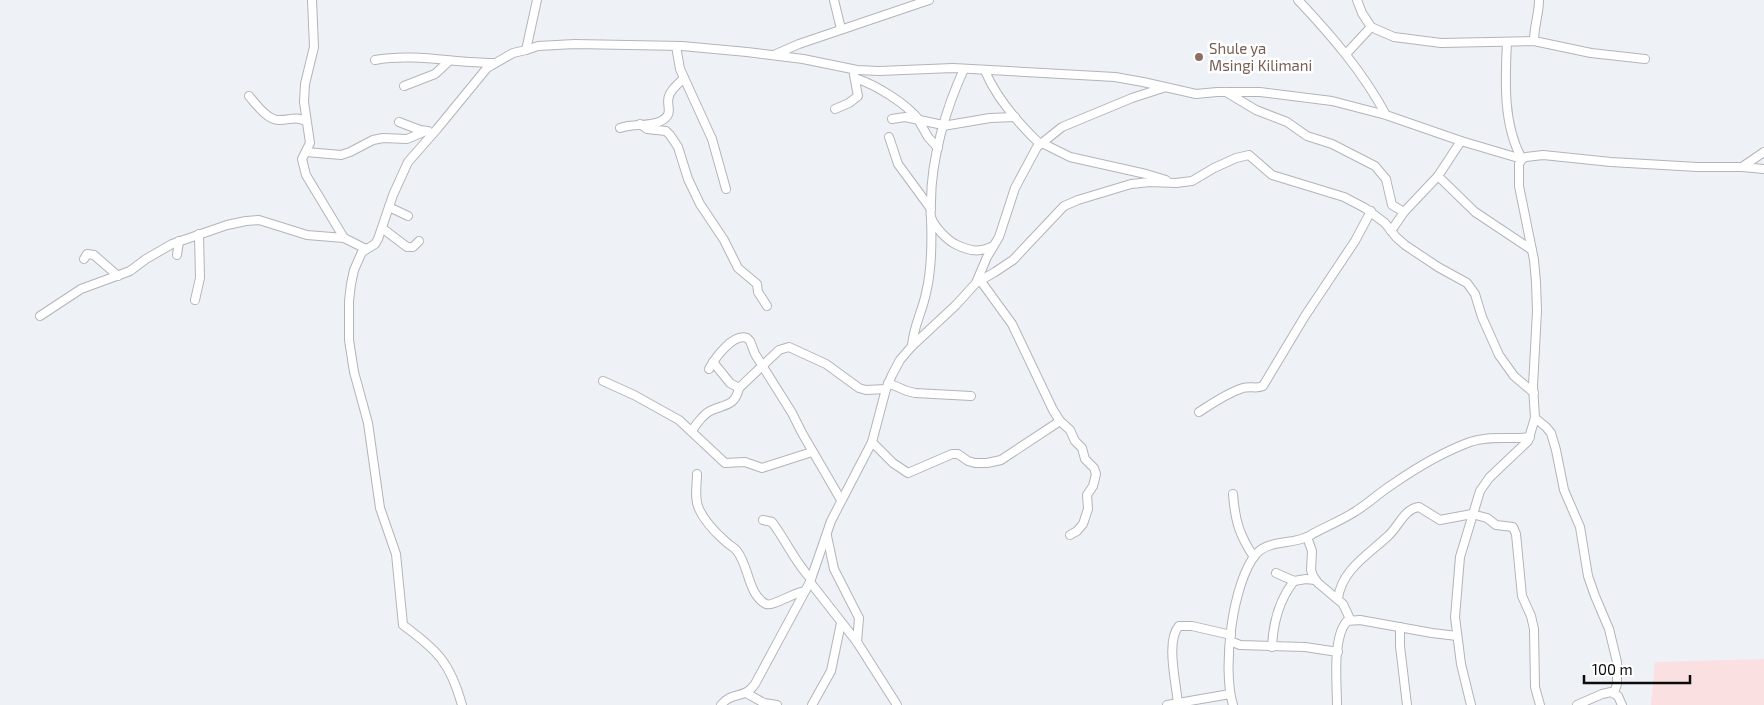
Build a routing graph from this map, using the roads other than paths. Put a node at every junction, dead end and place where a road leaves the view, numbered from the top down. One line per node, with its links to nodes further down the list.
1 (312, 0): 33 (street)
2 (536, 0): 13 (street)
3 (929, 0): 9 (street)
4 (1298, 0): 14 (street)
5 (1357, 0): 8 (street)
6 (1539, 0): 10 (street)
7 (833, 1): 9 (street)
8 (1370, 27): 11 (street); 14 (street)
9 (841, 29): 15 (street)
10 (1534, 40): 11 (street); 16 (street)
11 (1506, 42): 47 (street)
12 (676, 46): 13 (street); 15 (street); 23 (street)
13 (526, 50): 19 (street)
14 (1346, 54): 30 (street)
15 (774, 55): 20 (street)
16 (1646, 59)
17 (375, 60): 18 (street)
18 (448, 62): 19 (street); 25 (street)
19 (494, 63): 39 (street)
20 (852, 69): 21 (street); 24 (street)
21 (964, 69): 22 (street); 37 (street)
22 (985, 70): 26 (street); 31 (street)
23 (684, 78): 36 (street); 52 (street)
24 (855, 78): 29 (street); 34 (street)
25 (404, 86)
26 (1164, 88): 27 (street); 43 (street)
27 (1226, 92): 30 (street); 56 (street)
28 (249, 96): 33 (street)
29 (835, 109)
30 (1386, 115): 42 (street)
31 (1015, 117): 37 (street); 43 (street)
32 (892, 120): 34 (street)
33 (306, 121): 45 (street)
34 (919, 121): 37 (street); 44 (street)
35 (400, 122): 40 (street)
36 (640, 124): 38 (street); 73 (street)
37 (943, 126): 44 (street)
38 (620, 128)
39 (437, 129): 40 (street); 53 (street)
40 (426, 131): 45 (street)
41 (889, 137): 54 (street)
42 (1460, 141): 47 (street); 50 (street)
43 (1041, 144): 51 (street); 65 (street)
44 (938, 148): 54 (street)
45 (306, 152): 62 (street)
46 (1764, 152): 48 (street)
47 (1522, 159): 48 (street); 67 (street)
48 (1742, 167): 49 (street)
49 (1764, 169)
50 (1438, 176): 56 (street); 67 (street)
51 (1176, 183): 55 (street); 71 (street)
52 (726, 188)
53 (389, 207): 57 (street); 59 (street)
54 (931, 209): 58 (street)
55 (1371, 211): 60 (street); 82 (street)
56 (1404, 212): 60 (street)
57 (408, 216)
58 (931, 217): 65 (street); 75 (street)
59 (382, 228): 64 (street); 66 (street)
60 (1391, 230): 80 (street)
61 (199, 234): 62 (street); 63 (street); 72 (street)
62 (344, 238): 66 (street)
63 (178, 241): 68 (street); 70 (street)
64 (419, 241)
65 (995, 245): 71 (street)
66 (366, 249): 116 (street)
67 (1532, 250): 80 (street)
68 (177, 255)
69 (84, 259): 70 (street)
70 (118, 276): 74 (street)
71 (978, 281): 75 (street); 84 (street)
72 (195, 300)
73 (767, 306)
74 (40, 316)
75 (912, 346): 78 (street)
76 (762, 365): 78 (street); 79 (street); 79 (street); 88 (street)
77 (603, 381): 85 (street)
78 (887, 386): 81 (street); 87 (street)
79 (739, 388): 85 (street)
80 (1534, 393): 83 (street)
81 (971, 396)
82 (1199, 412)
83 (1535, 418): 86 (street); 113 (street)
84 (1060, 421): 87 (street); 95 (street)
85 (692, 432): 88 (street)
86 (1530, 436): 92 (street); 96 (street)
87 (872, 442): 91 (street)
88 (812, 452): 91 (street)
89 (697, 474): 102 (street)
90 (1233, 494): 97 (street)
91 (841, 500): 94 (street)
92 (1472, 514): 103 (street); 107 (street); 126 (street)
93 (763, 520): 99 (street)
94 (827, 534): 99 (street); 109 (street)
95 (1070, 534)
96 (1307, 537): 97 (street); 100 (street)
97 (1254, 557): 108 (street)
98 (1276, 573): 101 (street)
99 (810, 580): 102 (street); 105 (street)
100 (1315, 580): 101 (street); 103 (street)
101 (1294, 581): 110 (street)
102 (805, 591): 112 (street)
103 (1338, 599): 104 (street)
104 (1350, 619): 106 (street); 111 (street)
105 (841, 623): 109 (street); 119 (street)
106 (1400, 627): 107 (street); 124 (street)
107 (1457, 636): 125 (street)
108 (1230, 638): 110 (street); 114 (street); 115 (street)
109 (856, 642): 120 (street)
110 (1272, 647): 111 (street)
111 (1338, 652): 123 (street)
112 (746, 693): 117 (street); 118 (street)
113 (1614, 693): 127 (street); 128 (street)
114 (1230, 694): 115 (street); 122 (street)
115 (1178, 704): 121 (street)
116 (462, 705)
117 (720, 705)
118 (777, 705)
119 (812, 705)
120 (896, 705)
121 (1167, 705)
122 (1233, 705)
123 (1337, 705)
124 (1407, 705)
125 (1471, 705)
126 (1540, 705)
127 (1577, 705)
128 (1622, 705)

